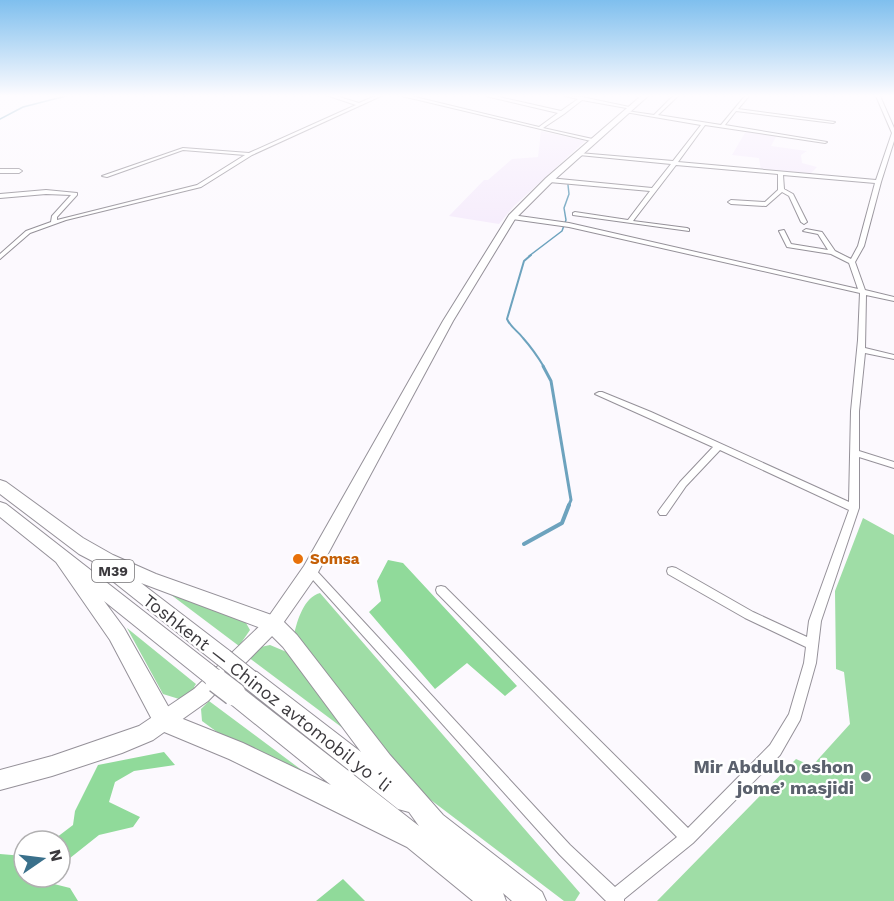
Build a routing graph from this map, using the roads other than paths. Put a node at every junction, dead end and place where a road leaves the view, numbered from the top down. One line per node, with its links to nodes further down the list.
1 (286, 138): 9 (street)
2 (583, 138): 6 (street)
3 (598, 138): 6 (main road)
4 (694, 138): 11 (street)
5 (800, 138): 7 (street)
6 (595, 141): 10 (main road)
7 (825, 142)
8 (892, 148): 17 (street)
9 (250, 154): 15 (street); 25 (street)
10 (579, 154): 11 (street); 16 (main road)
11 (675, 163): 14 (street); 18 (street)
12 (0, 171): 13 (street)
13 (20, 171)
14 (780, 173): 17 (street); 19 (street)
15 (105, 176)
16 (549, 180): 18 (street); 23 (main road)
17 (878, 182): 32 (street)
18 (654, 190): 24 (street)
19 (781, 190): 21 (street); 26 (street)
20 (0, 196): 25 (street)
21 (731, 202)
22 (575, 214): 24 (street)
23 (513, 217): 33 (street); 47 (main road)
24 (630, 221): 27 (street)
25 (54, 222): 31 (street)
26 (804, 222)
27 (687, 230)
28 (782, 231): 30 (street)
29 (806, 231): 30 (street)
30 (832, 252): 32 (street)
31 (0, 257)
32 (852, 262): 33 (street)
33 (863, 293): 34 (street); 35 (street)
34 (894, 299)
35 (861, 350): 36 (street); 39 (street)
36 (894, 357)
37 (599, 394): 38 (street)
38 (718, 447): 43 (street); 44 (street)
39 (855, 453): 40 (street); 43 (street)
40 (894, 465)
41 (0, 486): 45 (highway, Toshkent — Chinoz avtomobil yoʻli / M39)
42 (0, 508): 46 (highway, Toshkent — Chinoz avtomobil yoʻli / M39)
43 (854, 508): 51 (street)
44 (663, 512)
45 (77, 543): 50 (highway); 52 (highway, Toshkent — Chinoz avtomobil yoʻli / M39, bridge)
46 (61, 556): 52 (highway, Toshkent — Chinoz avtomobil yoʻli / M39, bridge); 53 (highway)
47 (310, 571): 50 (main road); 57 (street)
48 (672, 571): 51 (street)
49 (441, 590): 56 (street)
50 (273, 624): 53 (main road); 55 (highway)
51 (813, 645): 56 (street)
52 (242, 687): 55 (highway, Toshkent — Chinoz avtomobil yoʻli / M39)
53 (172, 726): 54 (main road); 55 (highway)
54 (0, 780)
55 (426, 831): 58 (highway, Toshkent — Chinoz avtomobil yoʻli / M39); 59 (highway, Toshkent — Chinoz avtomobil yoʻli / M39)
56 (688, 838): 57 (street)
57 (616, 900)
58 (494, 901)
59 (533, 901)

